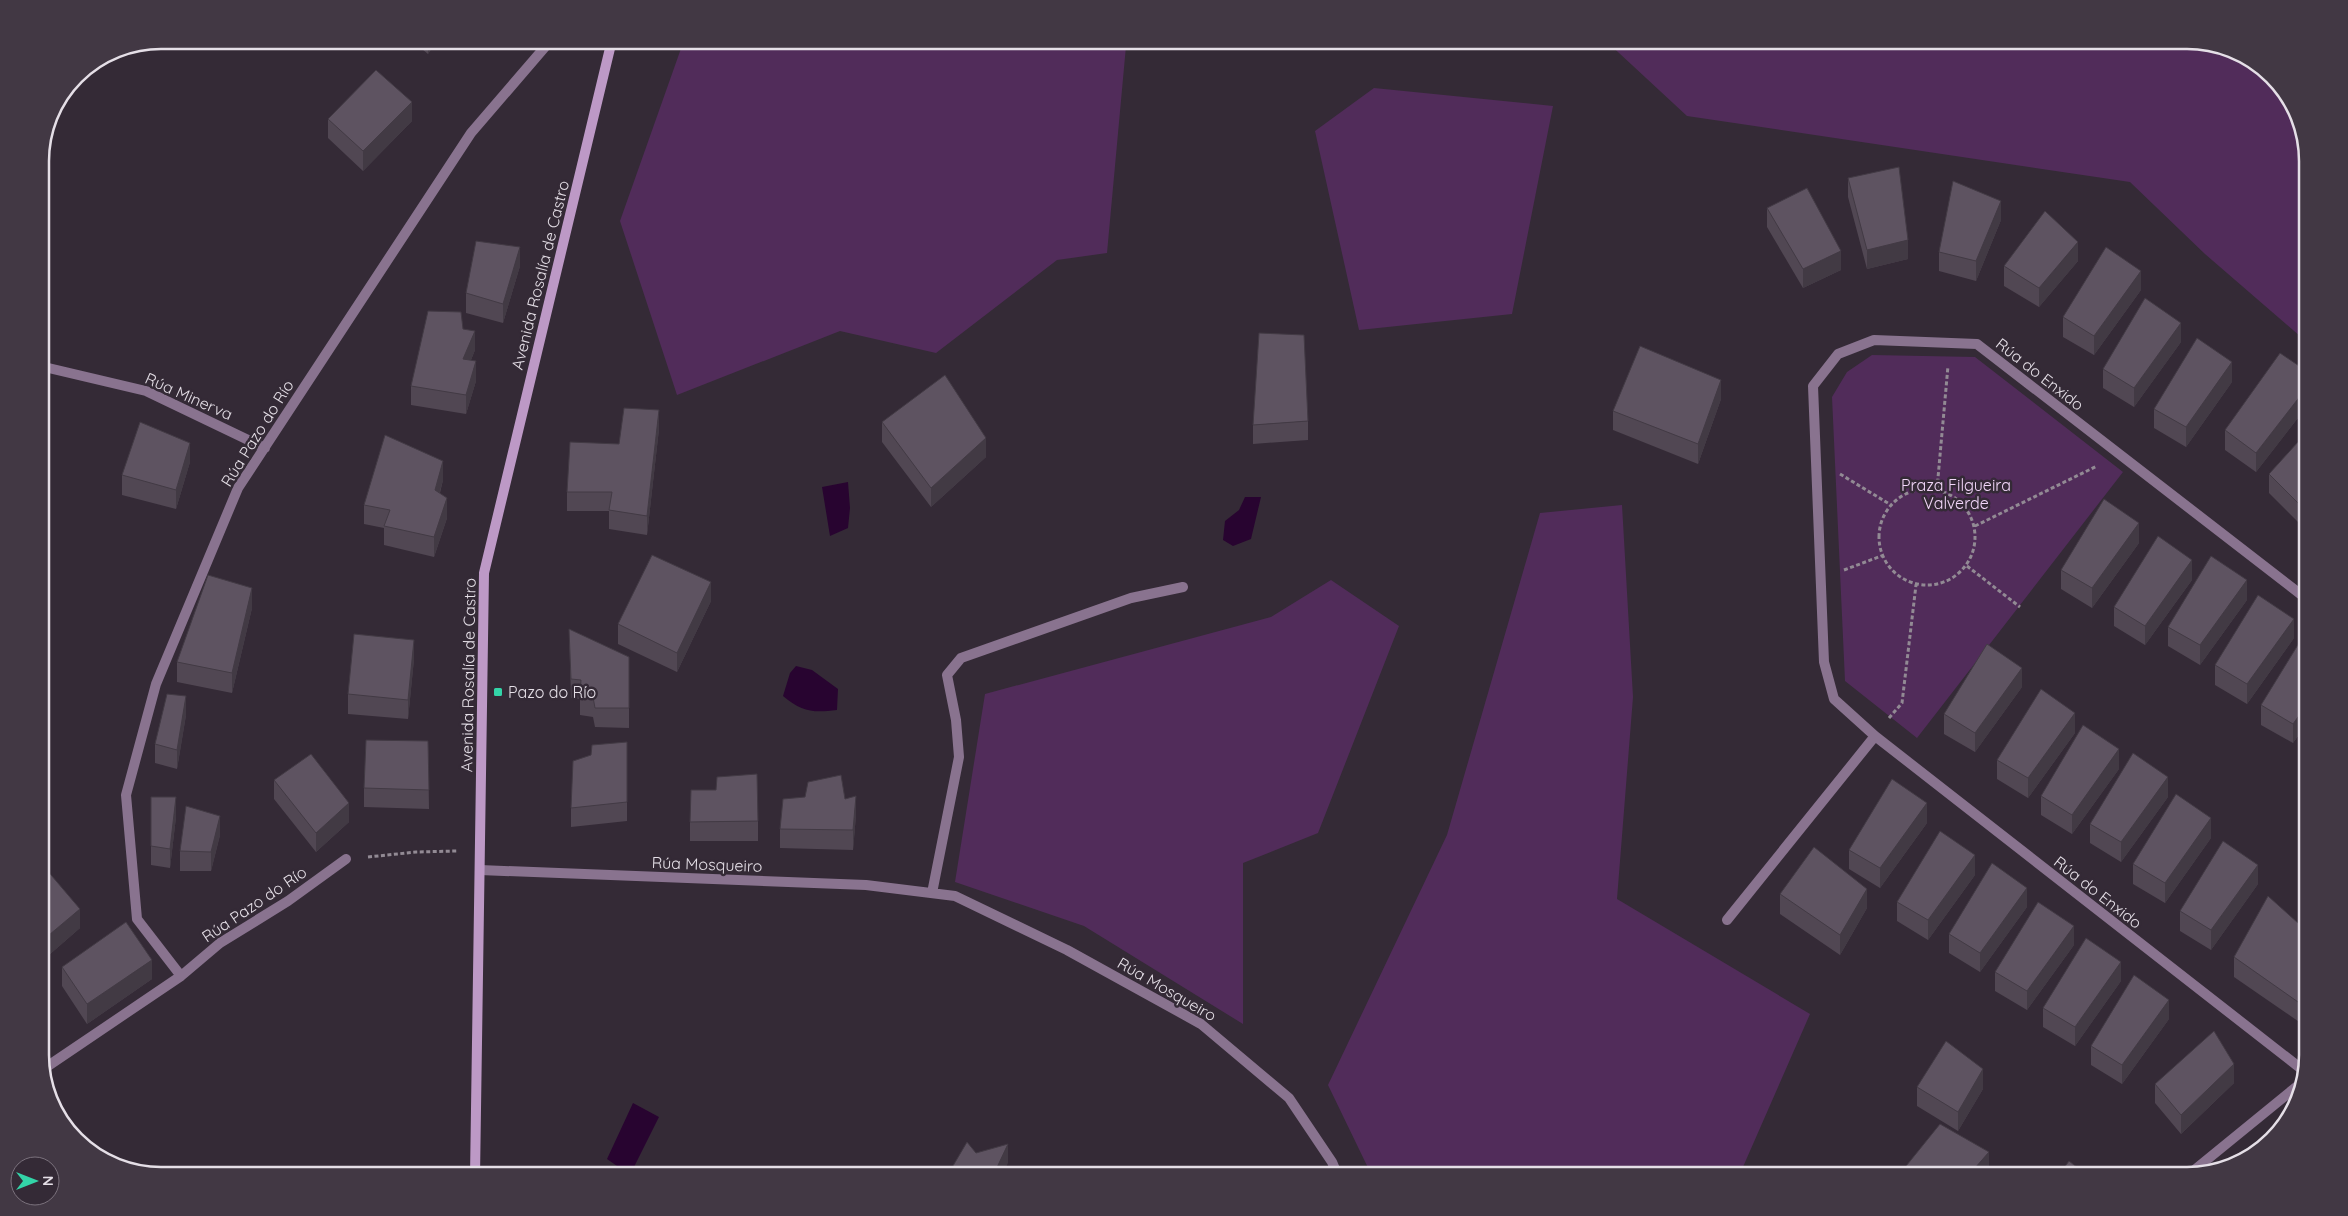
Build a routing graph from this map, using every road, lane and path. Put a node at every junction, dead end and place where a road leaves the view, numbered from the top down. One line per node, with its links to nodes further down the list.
1 (543, 49): 5 (street, Rúa Pazo do Río)
2 (610, 49): 19 (street, Avenida Rosalía de Castro)
3 (1950, 343): 6 (street, Rúa do Enxido); 7 (street, Rúa do Enxido); 8 (path)
4 (49, 368): 5 (street, Rúa Minerva)
5 (264, 448): 24 (street, Rúa Pazo do Río)
6 (2120, 455): 10 (path); 16 (street, Rúa do Enxido)
7 (1816, 460): 9 (path); 13 (street, Rúa do Enxido)
8 (1937, 489): 9 (path); 10 (path)
9 (1891, 505): 11 (path)
10 (1975, 526): 12 (path)
11 (1884, 555): 13 (path); 14 (path)
12 (1967, 566): 14 (path); 17 (path)
13 (1820, 581): 18 (street, Rúa do Enxido)
14 (1916, 584): 18 (path)
15 (1183, 587): 22 (street)
16 (2299, 593)
17 (2020, 607)
18 (1875, 736): 23 (street); 26 (street, Rúa do Enxido)
19 (480, 851): 20 (path); 21 (street, Avenida Rosalía de Castro)
20 (346, 859): 24 (street, Rúa Pazo do Río)
21 (480, 870): 22 (street, Rúa Mosqueiro); 29 (street, Avenida Rosalía de Castro)
22 (932, 893): 30 (street, Rúa Mosqueiro)
23 (1727, 920)
24 (181, 976): 25 (street, Rúa Pazo do Río)
25 (49, 1065)
26 (2299, 1066)
27 (2293, 1090): 28 (street)
28 (2199, 1166)
29 (475, 1167)
30 (1334, 1167)

